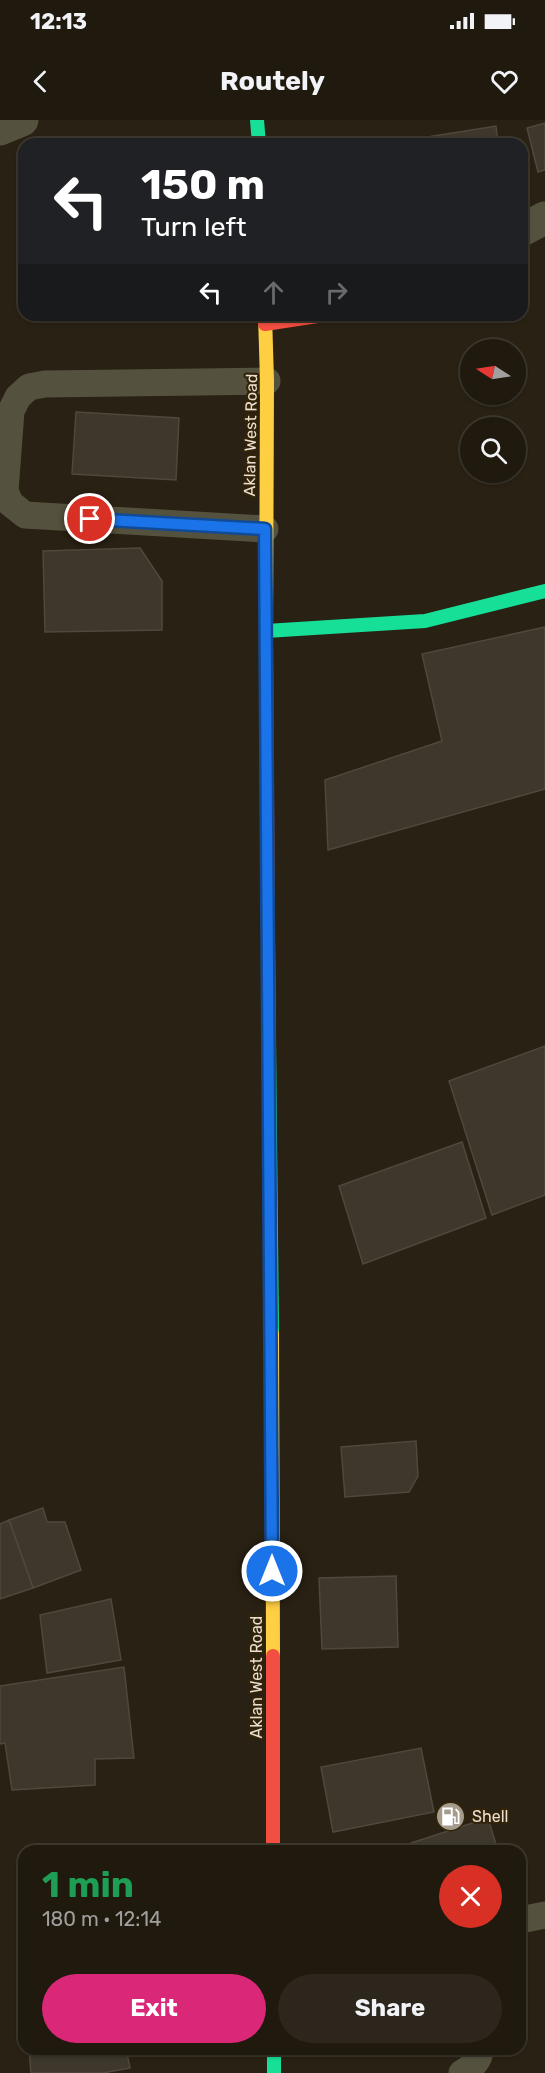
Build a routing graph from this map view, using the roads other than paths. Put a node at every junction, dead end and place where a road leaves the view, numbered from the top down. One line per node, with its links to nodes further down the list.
1 (22, 120): 3 (street)
2 (256, 120): 4 (main road)
3 (0, 129)
4 (259, 138)
5 (545, 218): 6 (street)
6 (528, 227)
7 (265, 321): 8 (main road, Aklan West Road)
8 (267, 381): 9 (main road, Aklan West Road); 9 (lane)
9 (265, 529): 11 (main road, Aklan West Road)
10 (545, 591): 11 (main road)
11 (266, 631): 12 (main road, Aklan West Road)
12 (273, 1845)
13 (545, 1915): 14 (lane)
14 (526, 1919)
15 (274, 2055): 17 (main road)
16 (480, 2055): 18 (lane)
17 (274, 2073)
18 (462, 2073)

